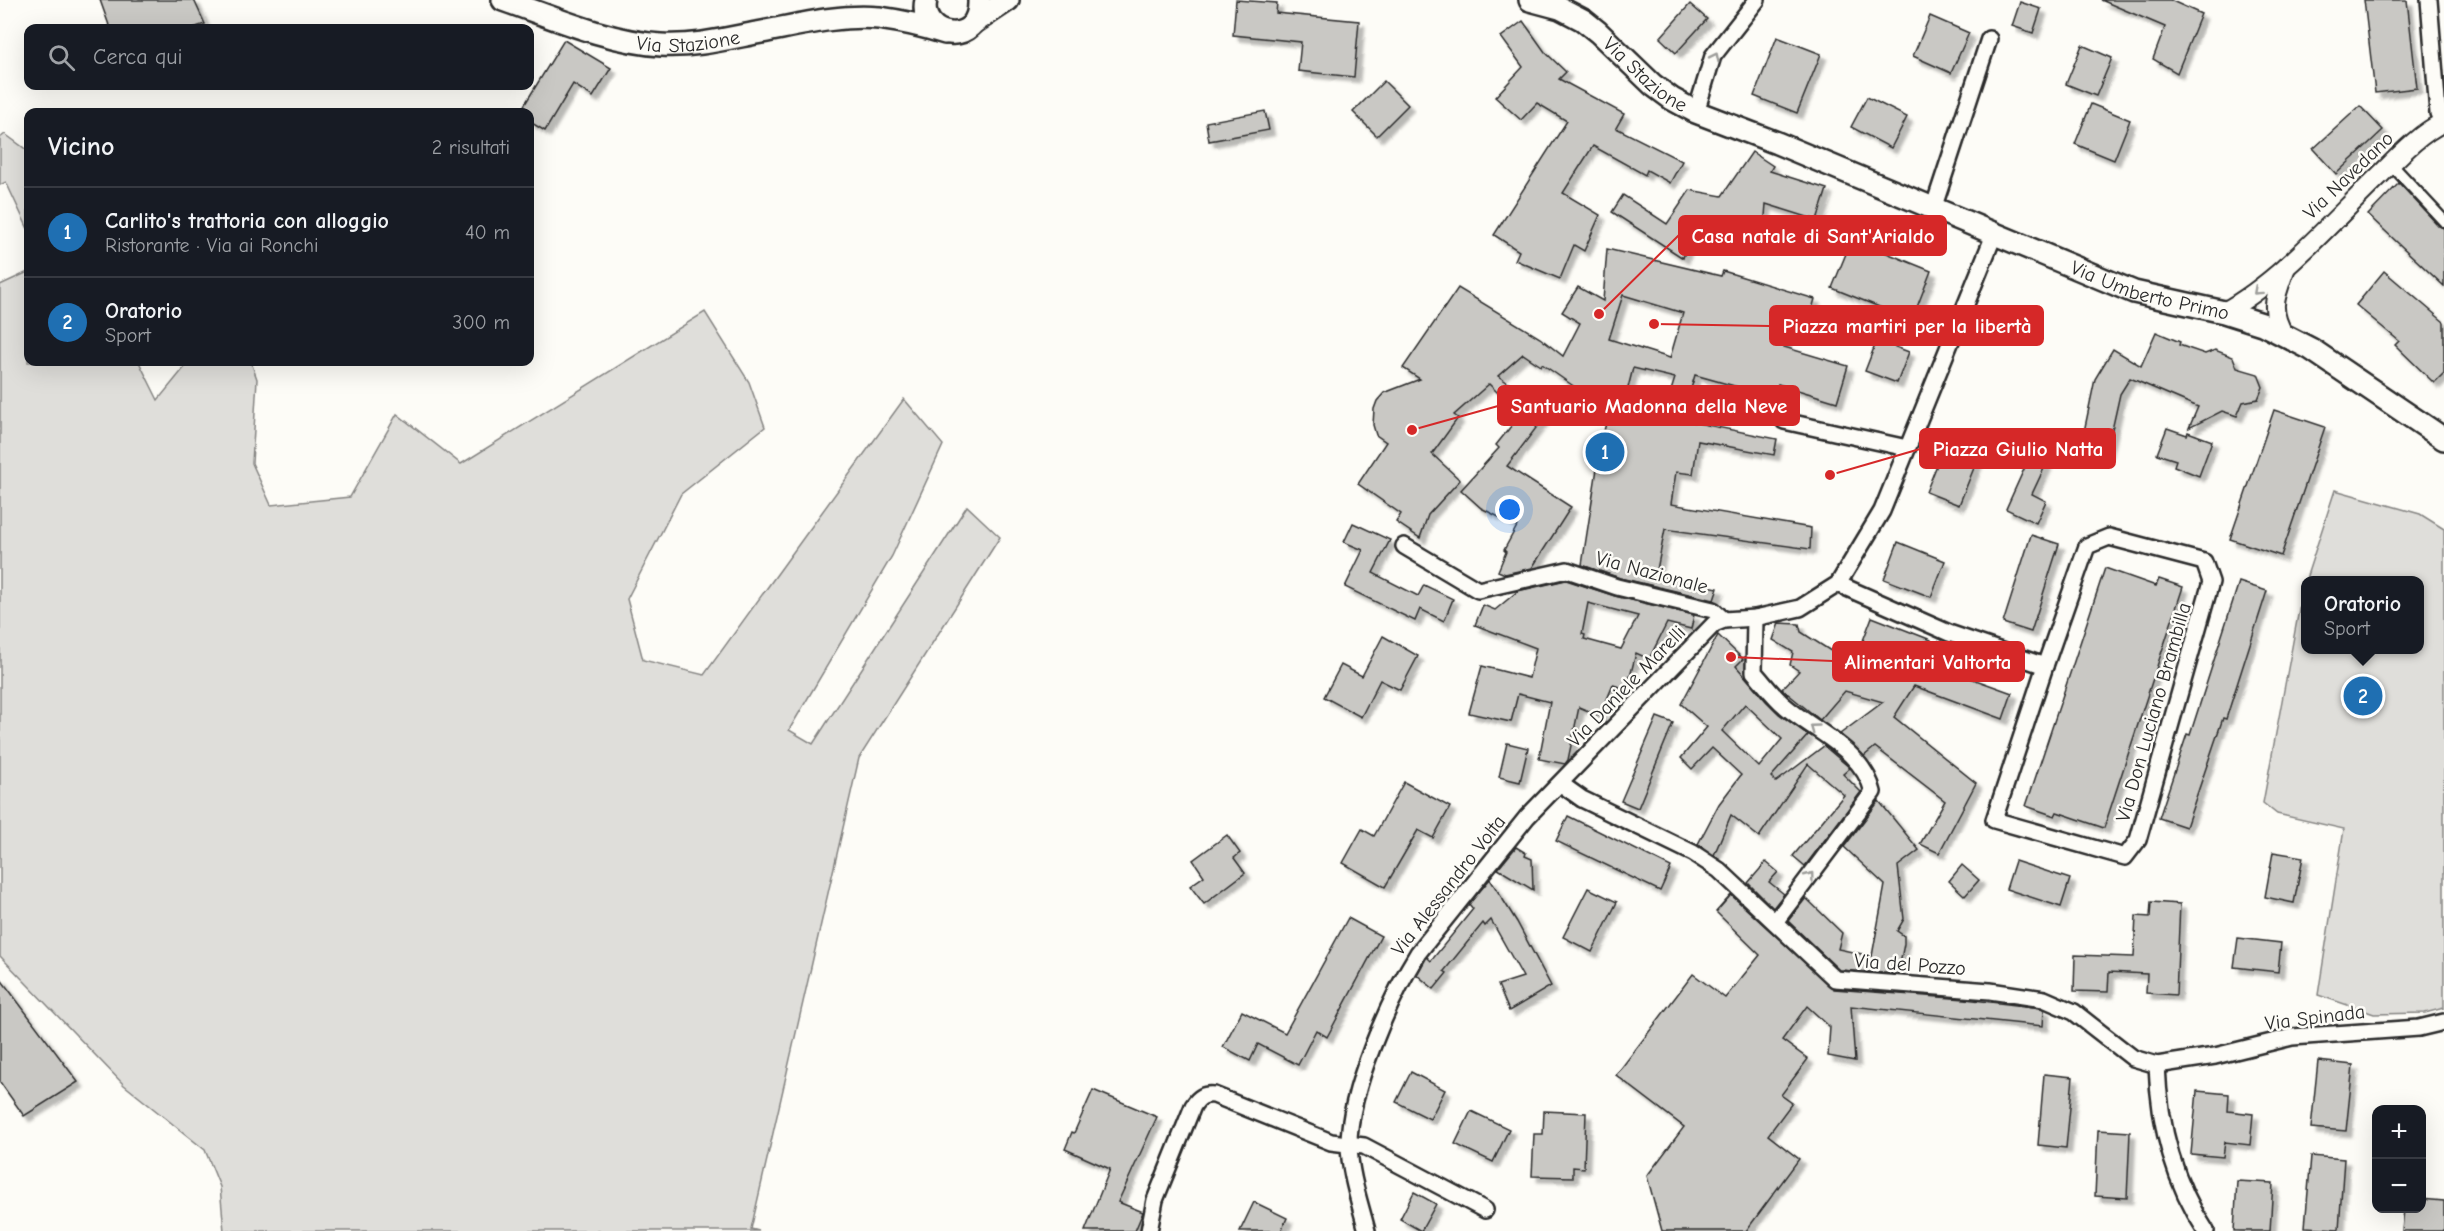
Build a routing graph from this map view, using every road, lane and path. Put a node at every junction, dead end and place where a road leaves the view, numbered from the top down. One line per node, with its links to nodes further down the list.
1 (503, 0): 8 (main road, Via Stazione)
2 (924, 0): 8 (main road, Via Stazione); 10 (main road)
3 (979, 0): 9 (main road)
4 (1008, 0): 9 (main road)
5 (1530, 0): 12 (main road, Via Stazione)
6 (1757, 0): 12 (street, one-way to 6)
7 (2429, 0): 13 (street)
8 (876, 18): 10 (main road, Via Stazione)
9 (975, 22): 10 (main road)
10 (945, 33)
11 (1989, 39): 16 (street)
12 (1696, 112): 14 (main road, Via Stazione)
13 (2443, 122): 15 (street, Via Navedano)
14 (1732, 126): 16 (main road, Via Umberto Primo)
15 (2391, 164): 17 (street); 19 (street, Via Navedano)
16 (1933, 209): 18 (main road, Via Umberto Primo)
17 (2444, 221)
18 (1994, 235): 20 (main road, Via Umberto Primo); 24 (street)
19 (2286, 266): 20 (street, Via Navedano, one-way to 20); 21 (street, Via Navedano)
20 (2224, 312): 21 (main road, Via Umberto Primo)
21 (2284, 335): 23 (main road, Via Umberto Primo)
22 (1784, 421): 24 (street)
23 (2444, 439)
24 (1907, 448): 26 (street)
25 (1404, 546): 28 (street, Via Nazionale)
26 (1838, 584): 27 (street); 29 (street)
27 (1755, 618): 28 (street); 31 (street, one-way to 27)
28 (1724, 620): 30 (street, Via Daniele Marelli)
29 (2045, 666): 29 (street, Via Don Luciano Brambilla)
30 (1561, 784): 31 (street, Via del Pozzo); 34 (street, Via Alessandro Volta)
31 (1774, 922): 33 (street, Via del Pozzo)
32 (2444, 1022): 33 (street, Via Spinada)
33 (2157, 1065): 38 (street)
34 (1349, 1146): 35 (street); 36 (street); 37 (street, Via Alessandro Volta)
35 (1485, 1210)
36 (1149, 1231)
37 (1367, 1231)
38 (2206, 1231)

